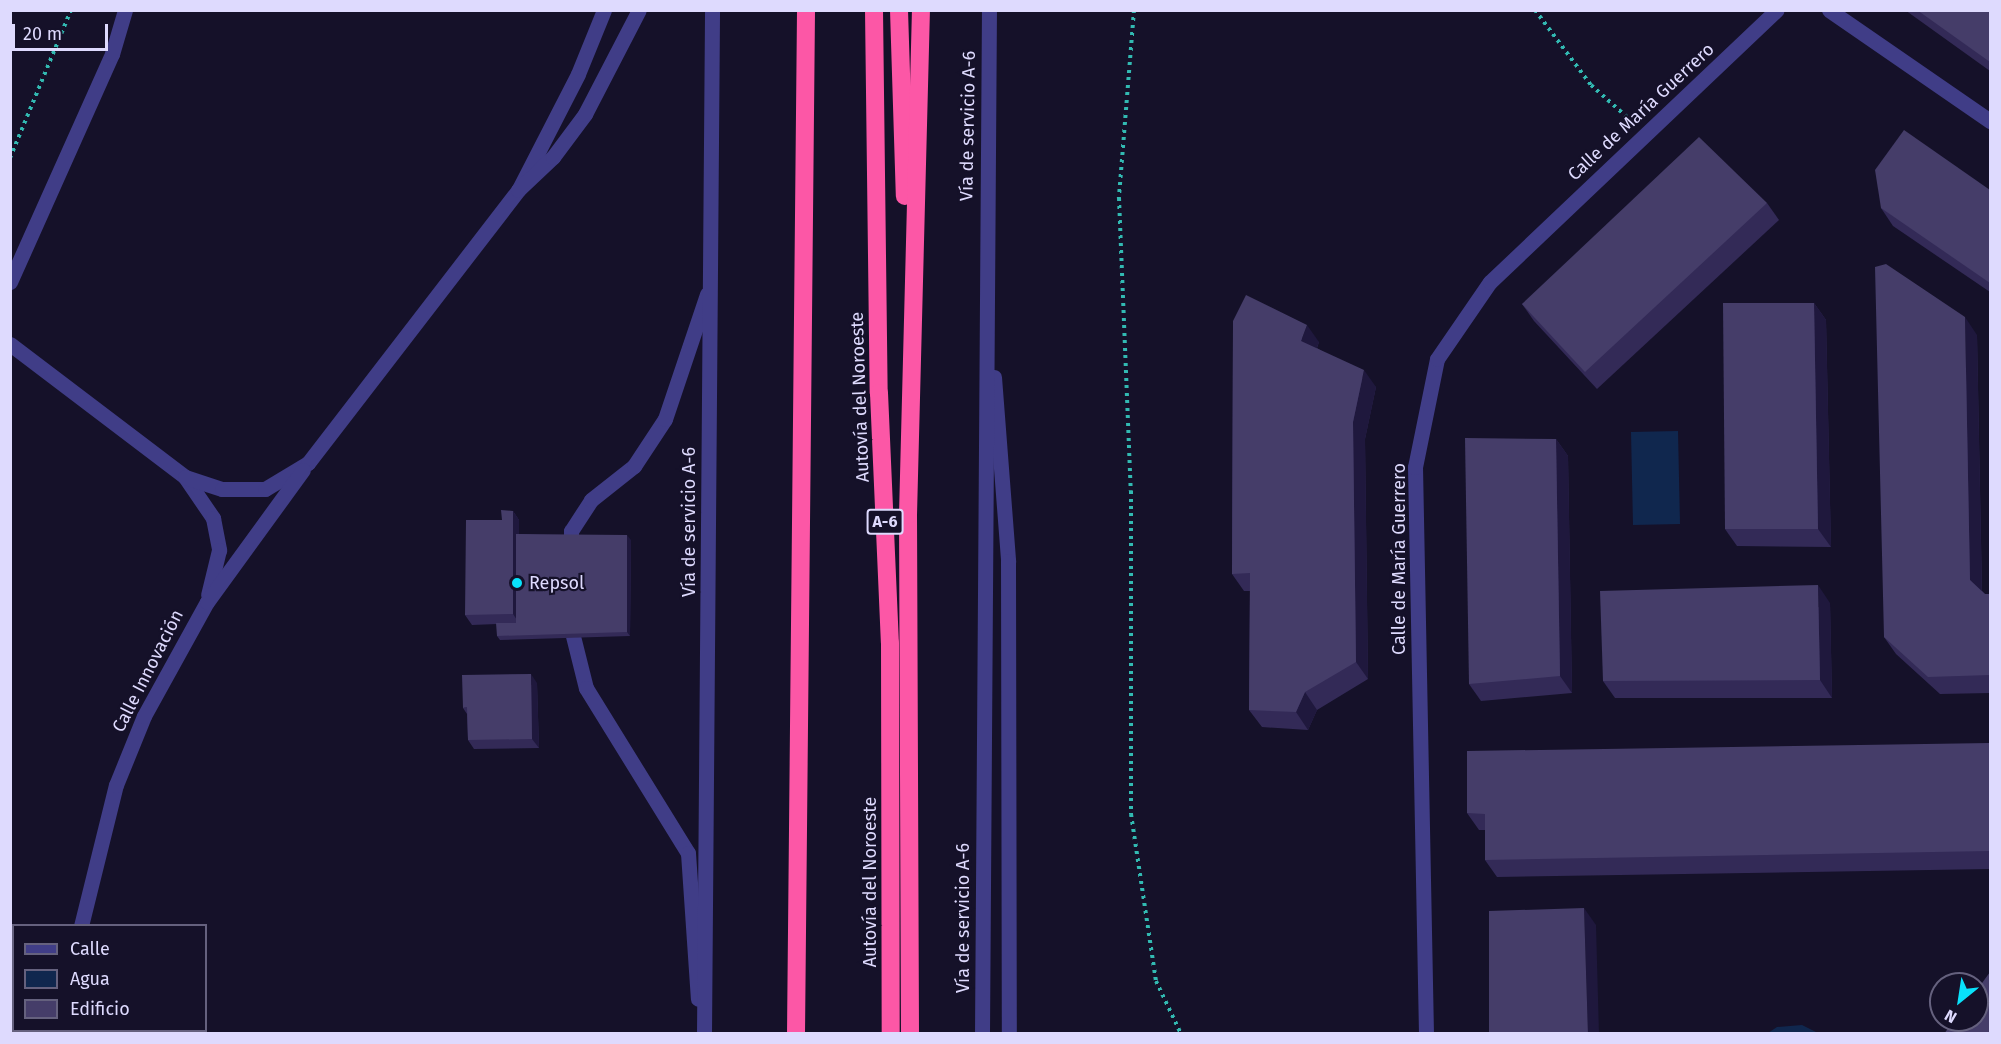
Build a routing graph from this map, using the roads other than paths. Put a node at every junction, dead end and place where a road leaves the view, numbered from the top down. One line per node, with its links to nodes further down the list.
1 (125, 10): 16 (street)
2 (604, 10): 13 (street)
3 (639, 10): 13 (street)
4 (712, 10): 17 (street, Vía de servicio A-6)
5 (806, 10): 26 (highway)
6 (873, 10): 27 (highway, Autovía del Noroeste / A-6)
7 (899, 10): 14 (highway)
8 (921, 10): 14 (highway)
9 (989, 10): 15 (street, Vía de servicio A-6)
10 (1777, 10): 31 (street, Calle de María Guerrero)
11 (1829, 10): 12 (street)
12 (1990, 121)
13 (518, 190): 19 (street, Calle Innovación)
14 (911, 251): 28 (highway)
15 (986, 264): 29 (street, Vía de servicio A-6); 30 (street)
16 (10, 282)
17 (708, 294): 21 (street); 25 (street, Vía de servicio A-6)
18 (10, 344): 20 (street)
19 (308, 463): 20 (street); 22 (street, Calle Innovación)
20 (185, 477): 22 (street)
21 (570, 570)
22 (207, 602): 24 (street, Calle Innovación)
23 (569, 603): 25 (street)
24 (81, 924)
25 (703, 1034)
26 (796, 1034)
27 (891, 1034)
28 (910, 1034)
29 (982, 1034)
30 (1009, 1034)
31 (1426, 1034)

